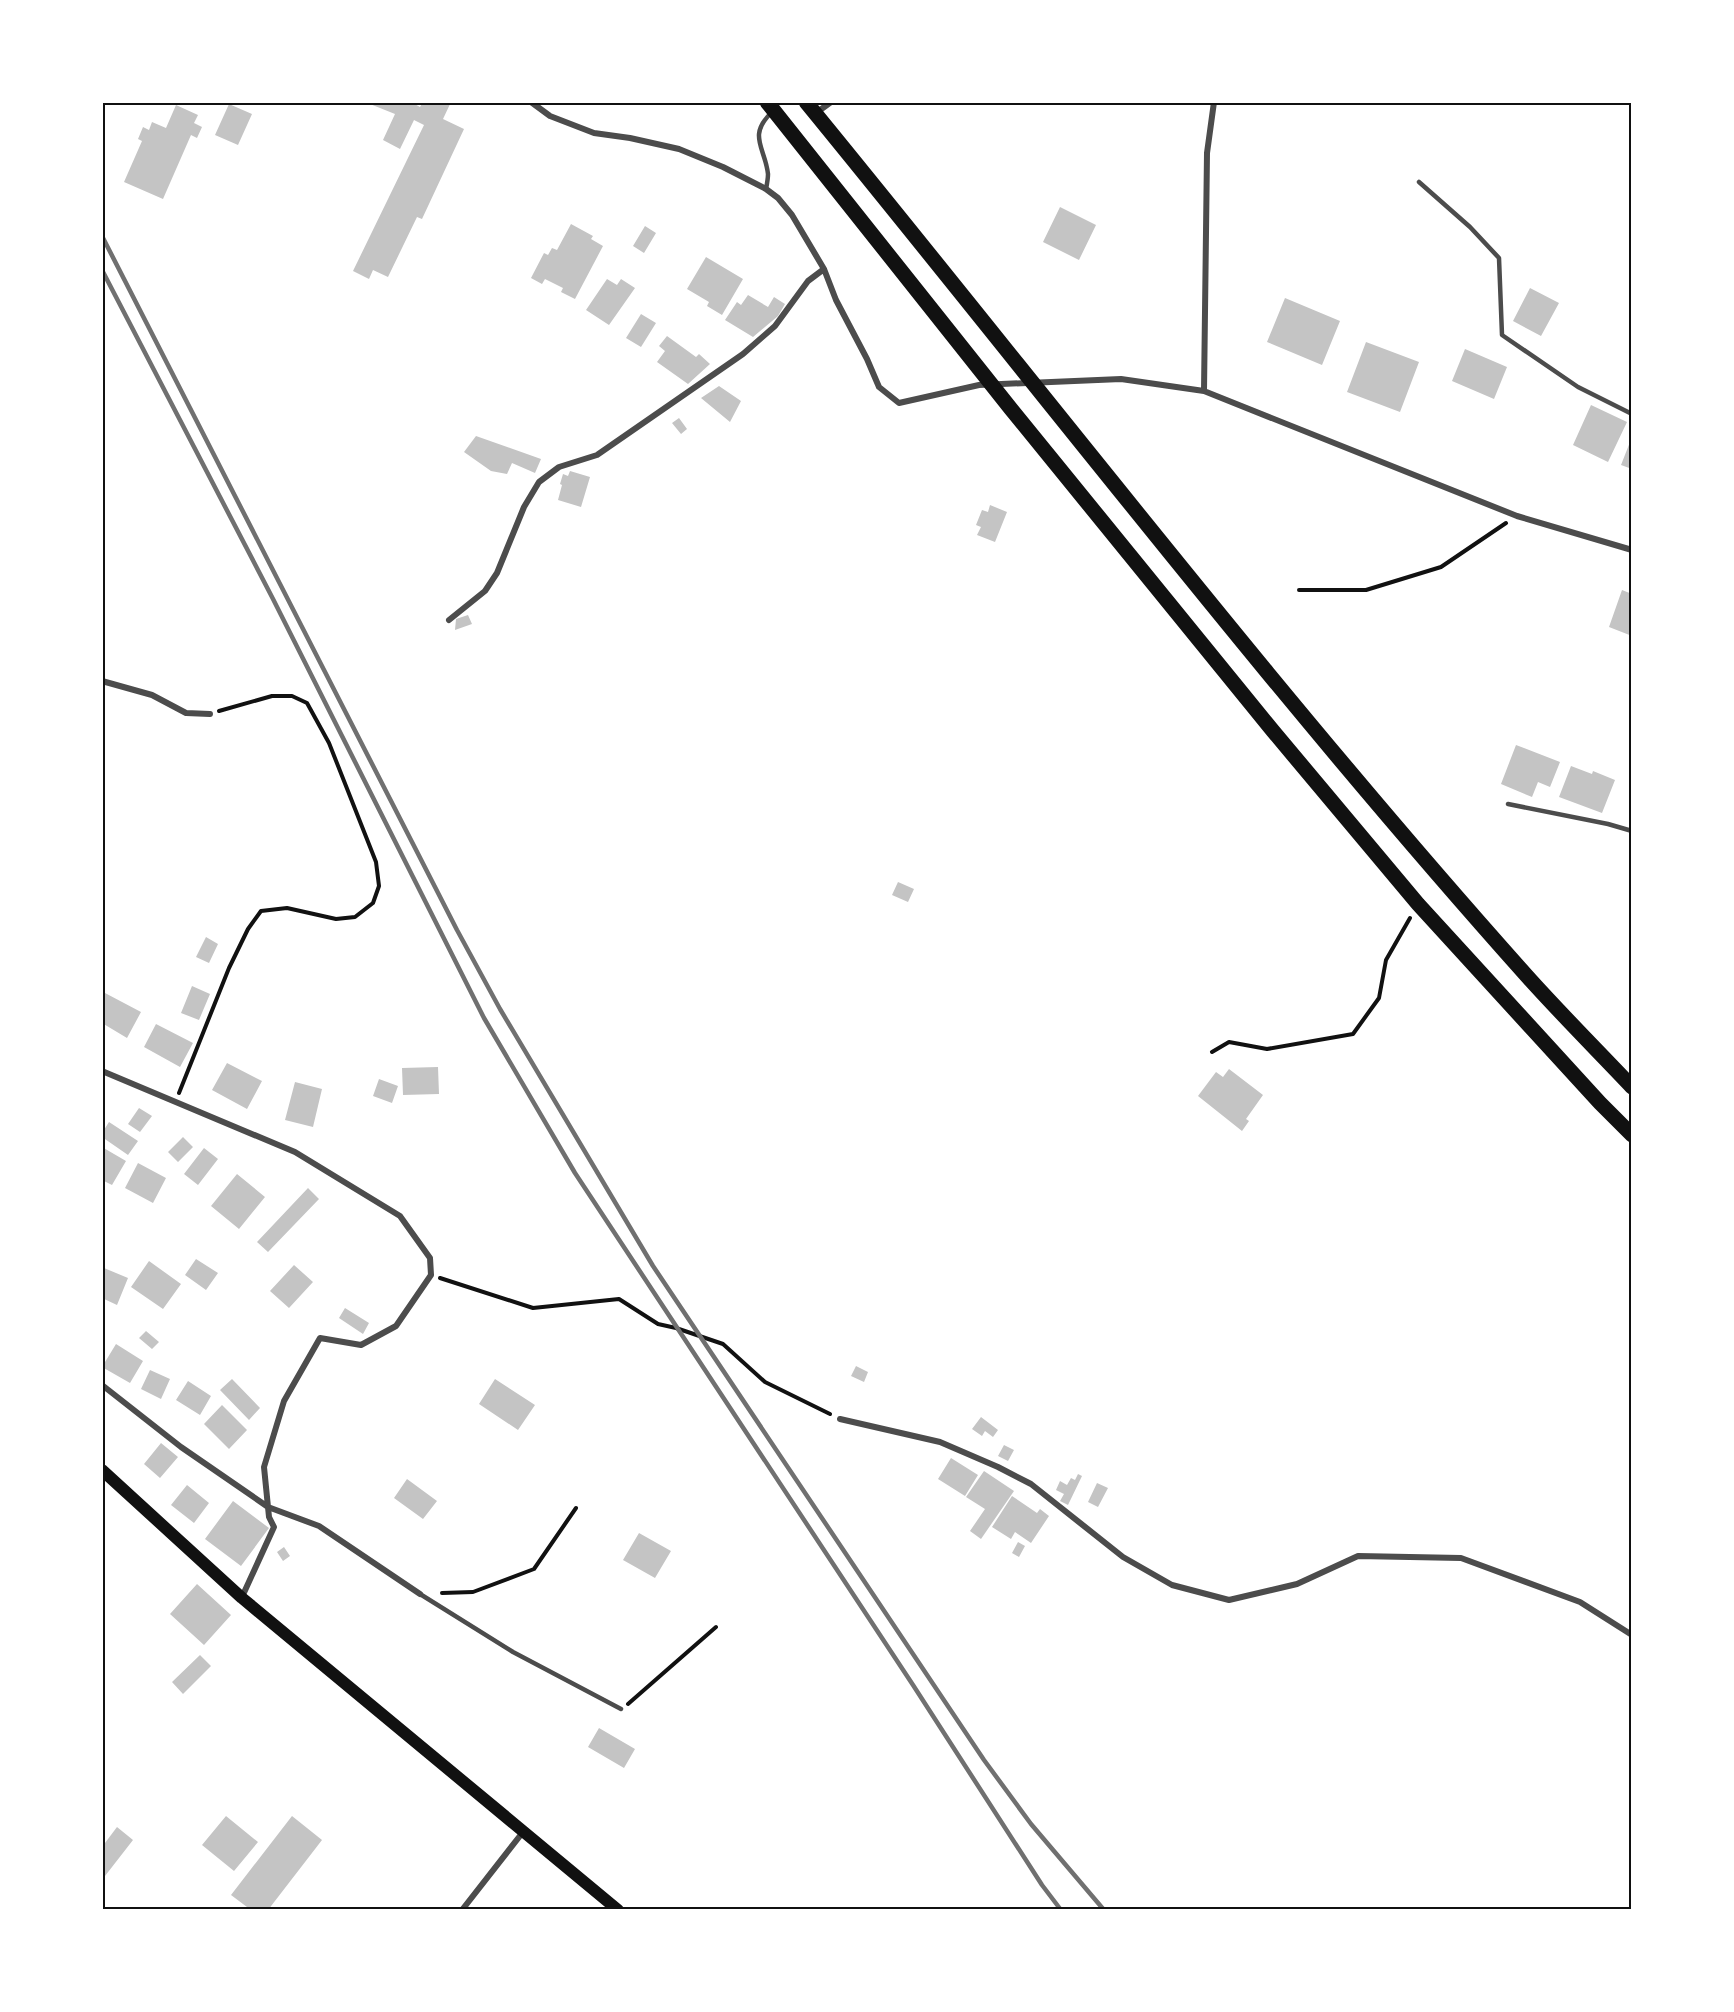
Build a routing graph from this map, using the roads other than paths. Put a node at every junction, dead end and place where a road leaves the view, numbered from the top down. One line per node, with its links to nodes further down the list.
1 (531, 102): 7 (street)
2 (831, 102): 5 (street)
3 (1214, 102): 9 (street)
4 (770, 106): 7 (lane); 19 (main road)
5 (811, 108): 18 (main road)
6 (1419, 182): 10 (lane)
7 (766, 189): 8 (street)
8 (824, 269): 9 (street); 12 (street)
9 (1204, 391): 11 (street)
10 (1632, 414)
11 (1632, 550)
12 (449, 620)
13 (102, 681): 14 (street)
14 (210, 714)
15 (1508, 804): 16 (lane)
16 (1632, 831)
17 (102, 1071): 23 (street)
18 (1632, 1088)
19 (1632, 1135)
20 (102, 1385): 23 (street)
21 (840, 1419): 26 (street)
22 (102, 1470): 25 (main road)
23 (268, 1507): 24 (street); 25 (street)
24 (420, 1594): 27 (lane)
25 (242, 1598): 28 (main road)
26 (1632, 1635)
27 (621, 1709)
28 (523, 1832): 29 (street); 30 (main road)
29 (462, 1910)
30 (618, 1910)

